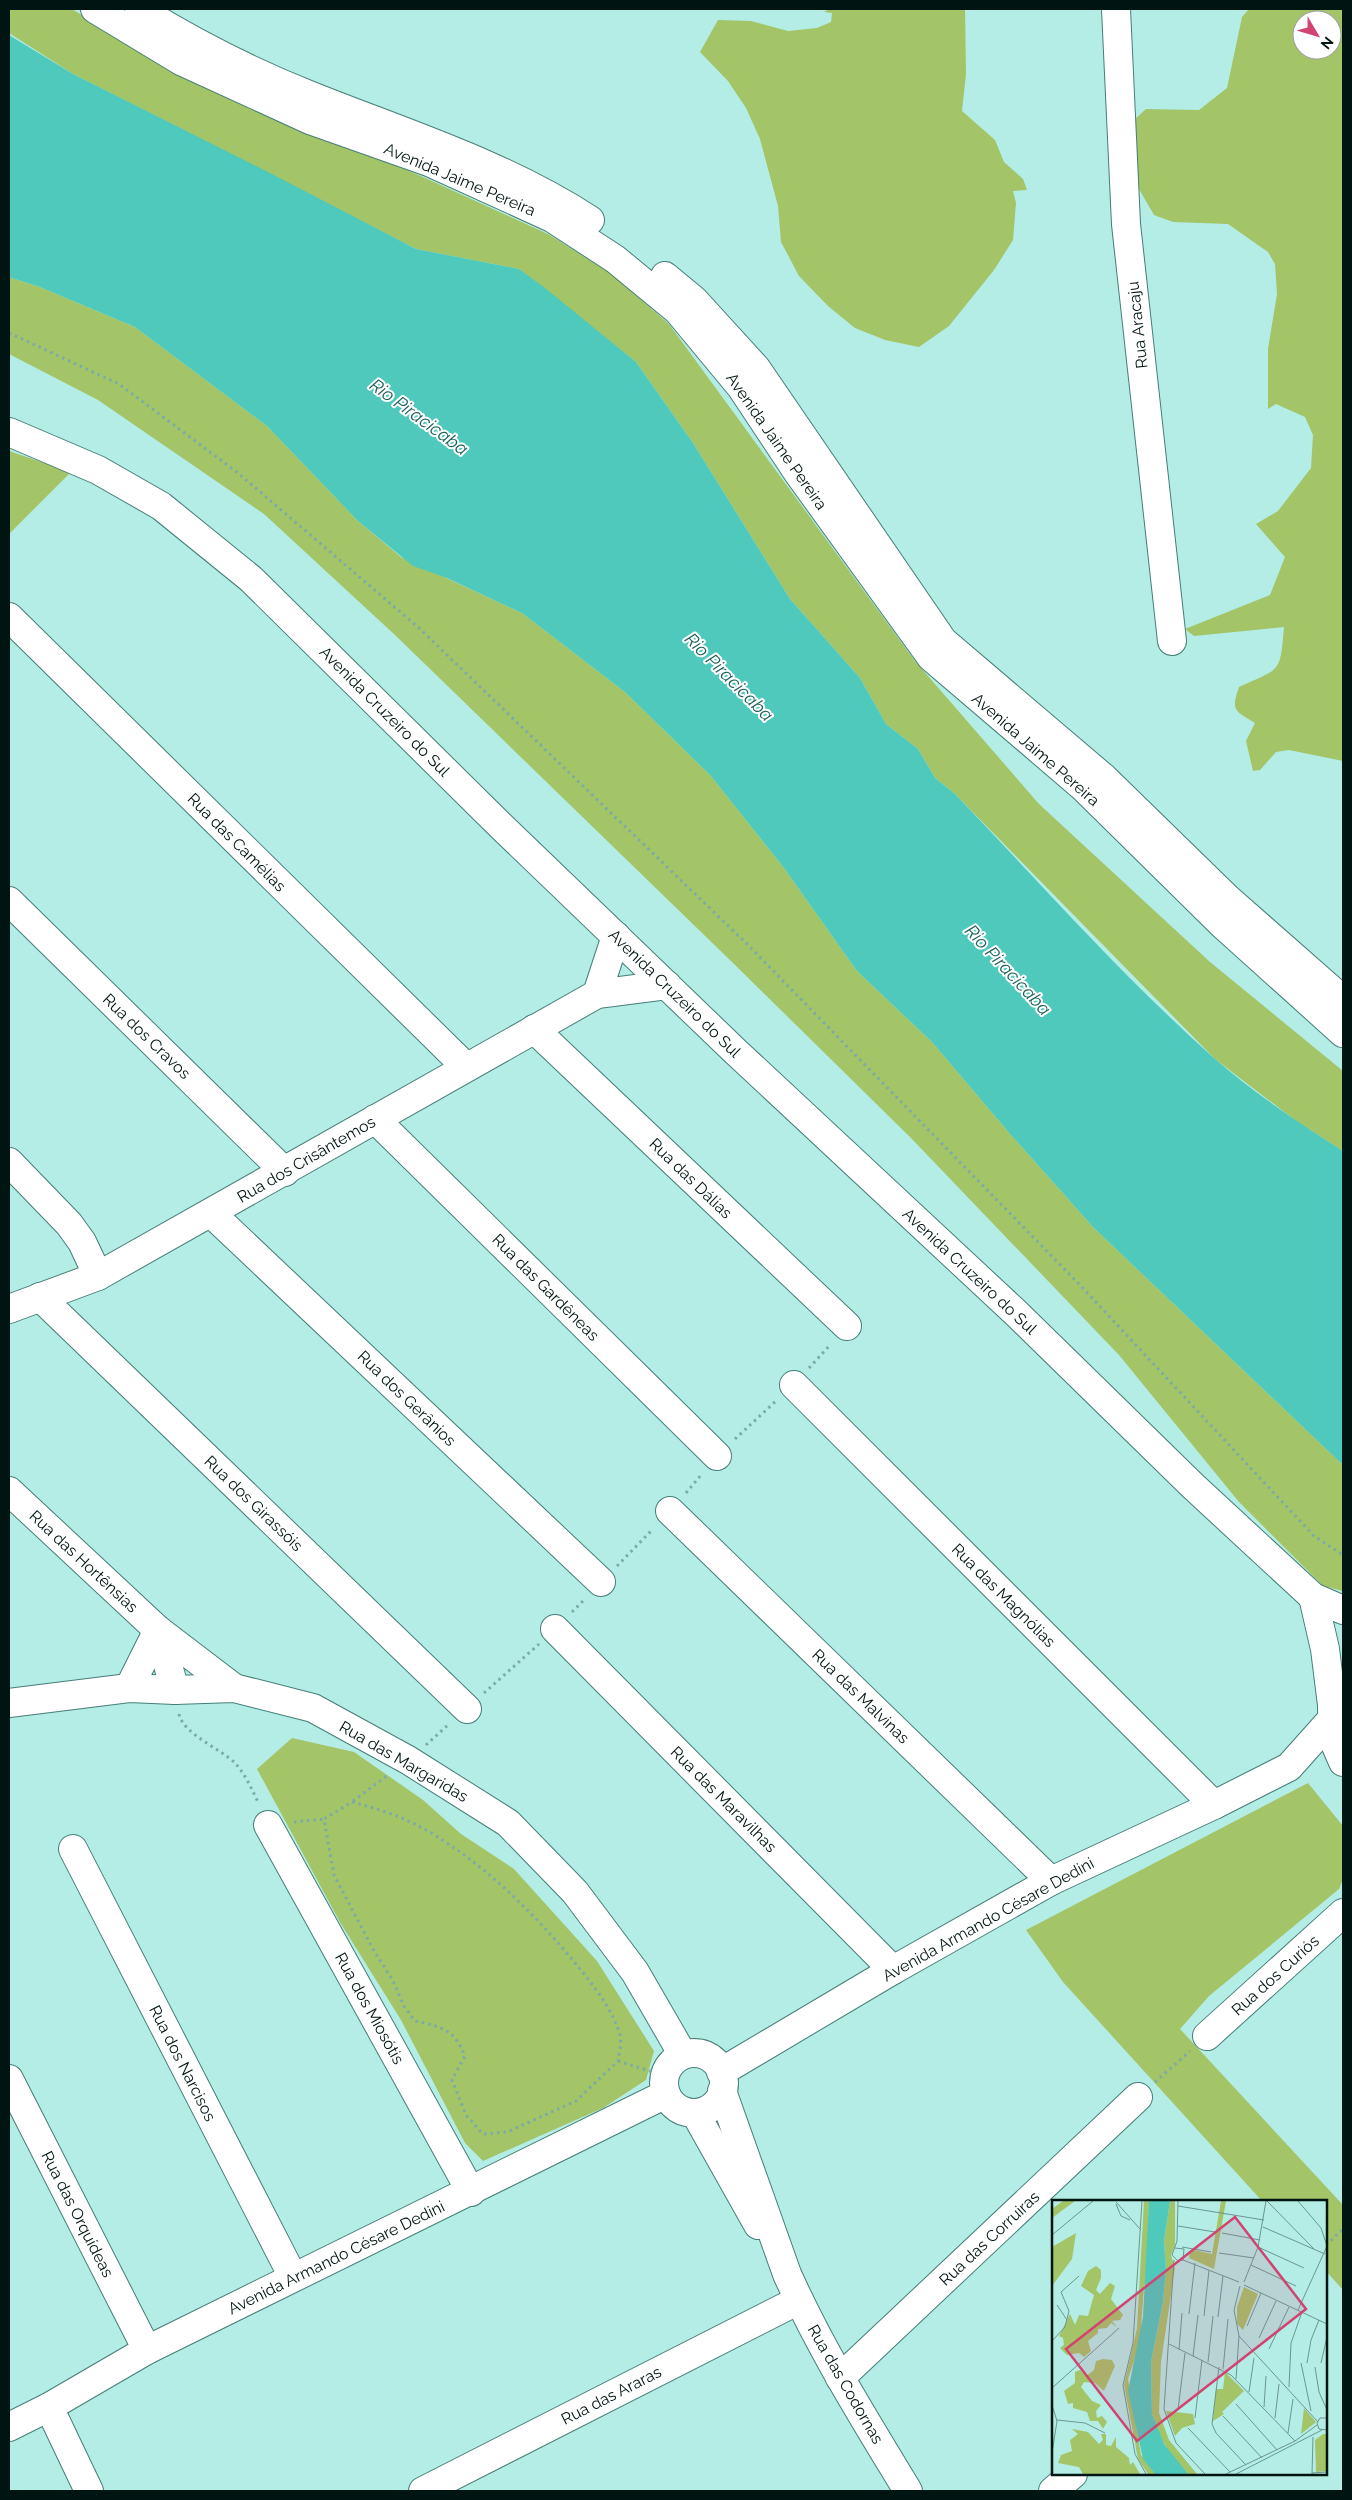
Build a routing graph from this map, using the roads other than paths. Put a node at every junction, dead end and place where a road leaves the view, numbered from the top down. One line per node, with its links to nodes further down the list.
1 (95, 9): 13 (street, Avenida Jaime Pereira)
2 (139, 9): 11 (street, Avenida Jaime Pereira)
3 (1116, 9): 6 (street, Rua Aracaju)
4 (9, 432): 8 (street, Avenida Cruzeiro do Sul)
5 (9, 617): 14 (street, Rua das Camélias)
6 (1172, 641)
7 (9, 901): 17 (street, Rua dos Cravos)
8 (616, 936): 9 (street, Avenida Cruzeiro do Sul); 10 (street)
9 (666, 985): 10 (street, Rua dos Crisântemos); 28 (street, Avenida Cruzeiro do Sul)
10 (597, 994): 12 (street, Rua dos Crisântemos)
11 (1343, 1000)
12 (534, 1029): 14 (street, Rua dos Crisântemos); 22 (street, Rua das Dálias)
13 (1343, 1033)
14 (466, 1067): 15 (street, Rua dos Crisântemos)
15 (375, 1118): 17 (street, Rua dos Crisântemos); 24 (street, Rua das Gardêneas)
16 (9, 1162): 19 (street)
17 (285, 1172): 18 (street, Rua dos Crisântemos)
18 (212, 1214): 19 (street, Rua dos Crisântemos); 27 (street, Rua dos Gerânios)
19 (98, 1276): 20 (street, Rua dos Crisântemos)
20 (40, 1297): 21 (street, Rua dos Crisântemos); 37 (street, Rua dos Girassóis)
21 (9, 1309)
22 (847, 1326)
23 (794, 1385): 41 (street, Rua das Magnólias)
24 (717, 1456)
25 (9, 1491): 31 (street, Rua das Hortênsias)
26 (670, 1511): 44 (street, Rua das Malvinas)
27 (601, 1582)
28 (1313, 1597): 29 (street, Avenida Cruzeiro do Sul); 38 (street)
29 (1343, 1610)
30 (556, 1629): 46 (street, Rua das Maravilhas)
31 (158, 1630): 33 (street); 34 (street, Rua das Hortênsias); 35 (street)
32 (1343, 1676): 38 (street)
33 (129, 1688): 35 (street, Rua das Margaridas); 36 (street, Rua das Margaridas)
34 (234, 1688): 35 (street, Rua das Margaridas); 48 (street, Rua das Margaridas)
35 (175, 1690)
36 (9, 1703)
37 (467, 1708)
38 (1332, 1712): 39 (street); 40 (street, Avenida Armando Césare Dedini)
39 (1343, 1762): 40 (street, Avenida Armando Césare Dedini)
40 (1289, 1766): 41 (street, Avenida Armando Césare Dedini)
41 (1214, 1805): 44 (street, Avenida Armando Césare Dedini)
42 (268, 1825): 54 (street, Rua dos Miosótis)
43 (74, 1849): 56 (street, Rua dos Narcisos)
44 (1051, 1881): 46 (street, Avenida Armando Césare Dedini)
45 (1343, 1913): 47 (street, Rua dos Curiós)
46 (893, 1970): 50 (street, Avenida Armando Césare Dedini)
47 (1207, 2036)
48 (683, 2055): 50 (street); 51 (street)
49 (9, 2079): 58 (street, Rua das Orquídeas)
50 (722, 2081): 53 (street); 55 (street, Rua das Codornas)
51 (665, 2085): 53 (street); 54 (street, Avenida Armando Césare Dedini)
52 (1138, 2097): 59 (street, Rua das Corruiras)
53 (695, 2113): 55 (street, Rua das Codornas)
54 (471, 2192): 56 (street, Avenida Armando Césare Dedini)
55 (787, 2274): 57 (street, Rua das Codornas)
56 (293, 2277): 58 (street, Avenida Armando Césare Dedini)
57 (799, 2300): 59 (street, Rua das Codornas); 64 (street, Rua das Araras)
58 (147, 2350): 60 (street, Avenida Armando Césare Dedini)
59 (840, 2378): 65 (street, Rua das Codornas)
60 (48, 2407): 61 (street, Avenida Armando Césare Dedini); 63 (street)
61 (9, 2427)
62 (1072, 2475): 66 (street)
63 (89, 2491)
64 (423, 2491)
65 (908, 2491)
66 (1053, 2491)

